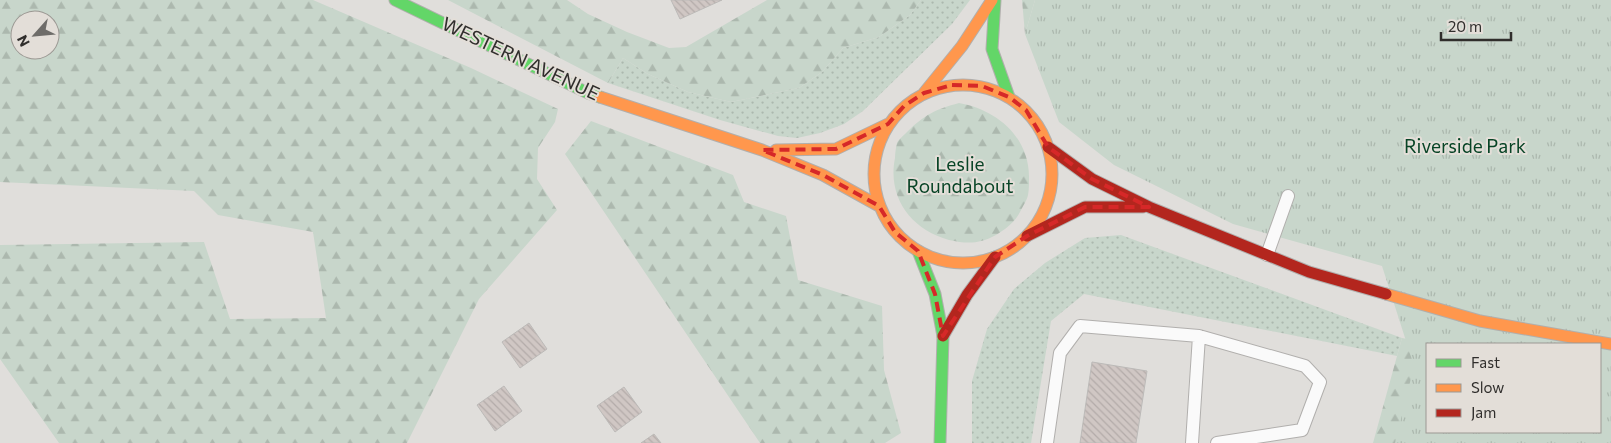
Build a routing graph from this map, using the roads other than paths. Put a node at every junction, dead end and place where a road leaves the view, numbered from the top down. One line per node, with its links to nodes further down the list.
1 (395, 0): 7 (main road, WESTERN AVENUE)
2 (994, 0): 3 (main road); 4 (main road)
3 (924, 93): 4 (main road); 5 (main road)
4 (1009, 97): 6 (main road)
5 (888, 124): 7 (main road); 9 (main road)
6 (1048, 147): 10 (main road); 11 (main road)
7 (762, 150): 9 (main road, WESTERN AVENUE)
8 (1288, 196): 13 (lane)
9 (879, 206): 12 (main road)
10 (1150, 208): 11 (main road); 13 (main road)
11 (1027, 236): 14 (main road)
12 (918, 251): 14 (main road); 15 (main road)
13 (1267, 255): 17 (main road)
14 (995, 258): 15 (main road)
15 (943, 336): 18 (main road)
16 (1199, 336): 19 (lane); 20 (lane); 21 (lane)
17 (1611, 344)
18 (940, 443)
19 (1047, 443)
20 (1192, 443)
21 (1216, 443)

